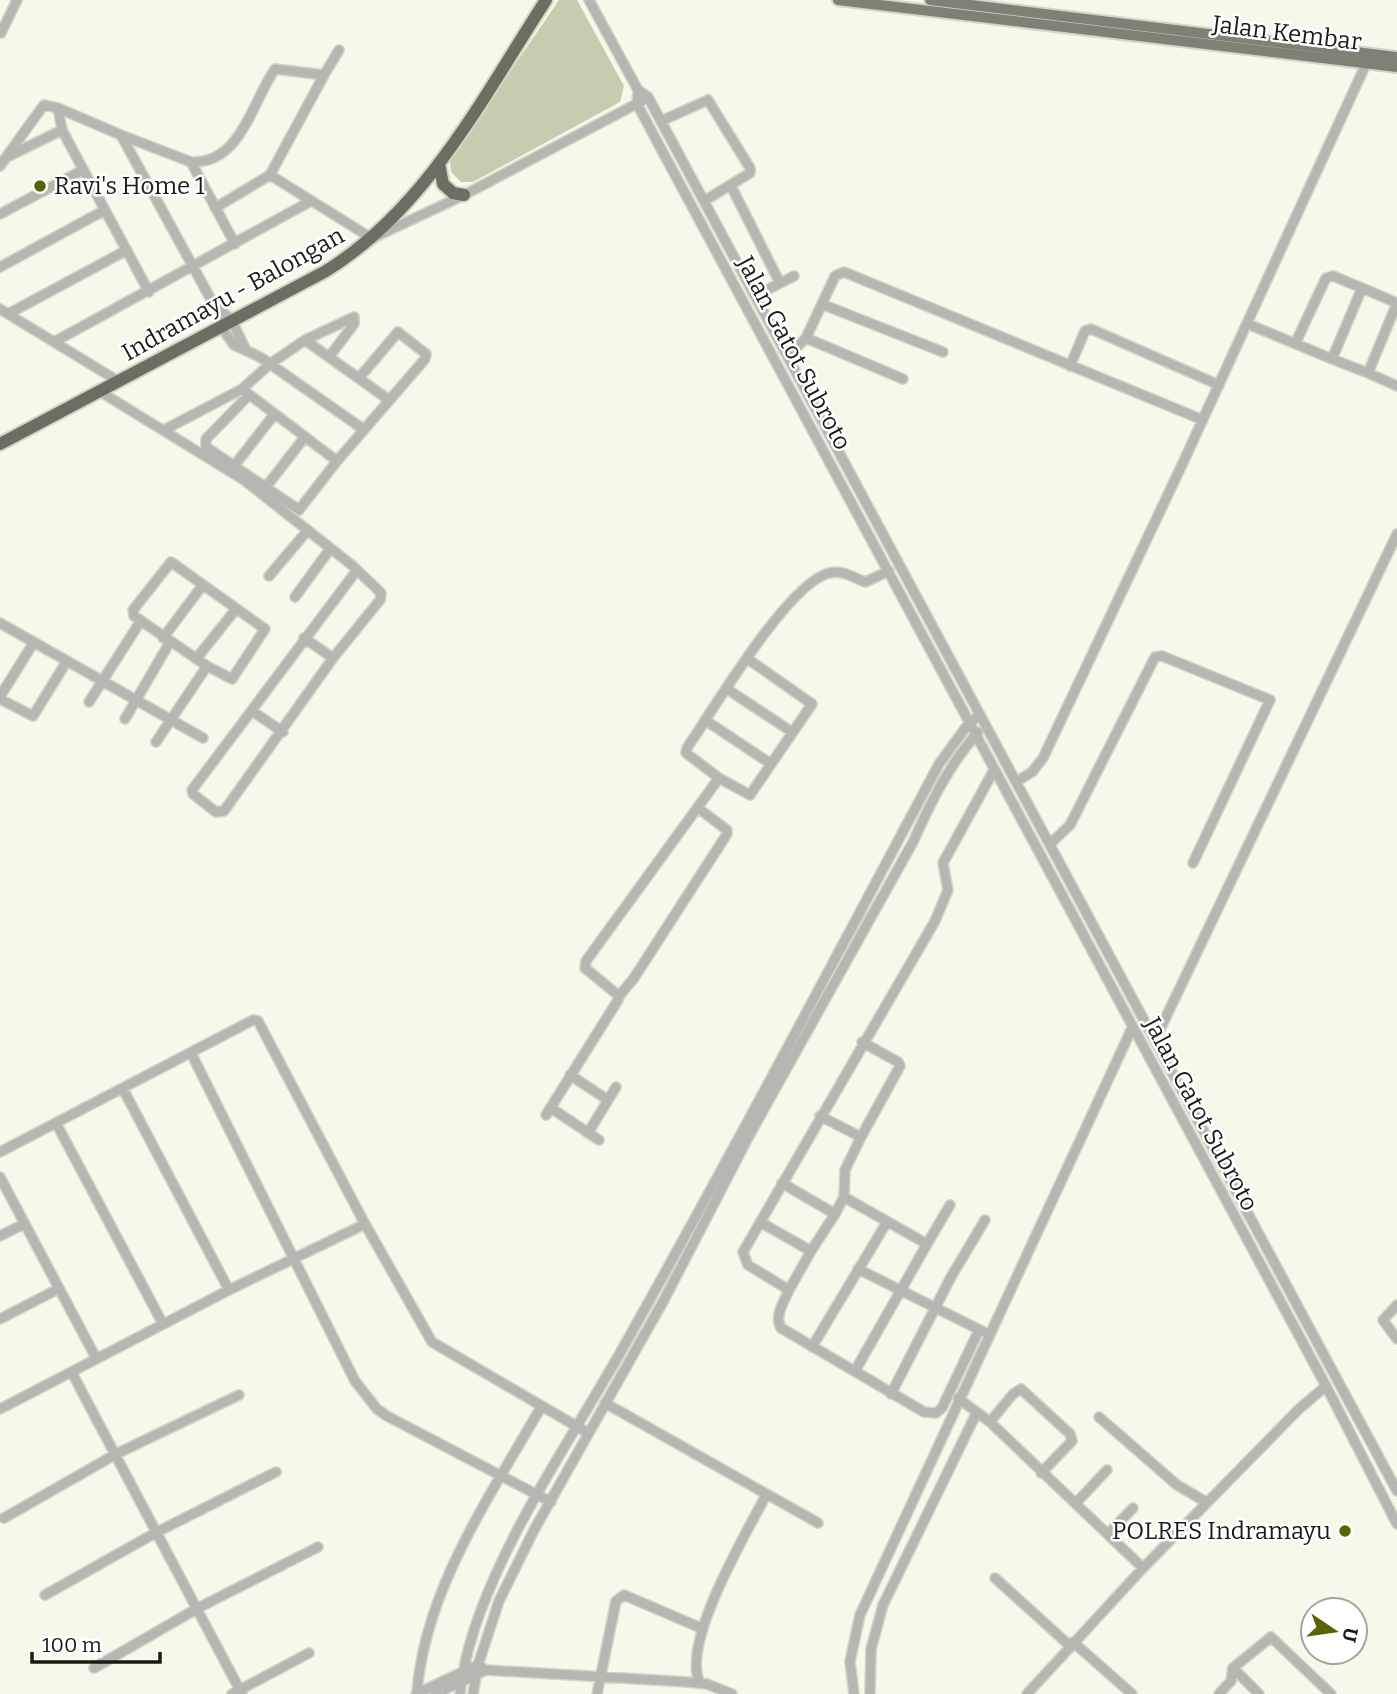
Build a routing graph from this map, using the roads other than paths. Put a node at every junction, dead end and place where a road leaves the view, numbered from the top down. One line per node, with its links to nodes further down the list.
1 (17, 0): 6 (street)
2 (546, 0): 21 (highway, Indramayu - Balongan)
3 (589, 0): 12 (street, Jalan Gatot Subroto)
4 (838, 0): 10 (main road, Jalan Kembar)
5 (930, 0): 8 (main road, Jalan Kembar)
6 (1, 33)
7 (339, 50): 11 (street)
8 (1397, 57)
9 (1397, 67): 10 (main road, Jalan Kembar)
10 (1363, 71): 48 (street)
11 (324, 75): 20 (street); 24 (street)
12 (638, 90): 13 (street); 14 (street, Jalan Gatot Subroto)
13 (648, 97): 14 (street); 16 (street, Jalan Gatot Subroto)
14 (638, 104): 26 (street, Jalan Gatot Subroto); 28 (street)
15 (58, 108): 17 (street); 18 (street); 19 (street)
16 (661, 121): 25 (street, Jalan Gatot Subroto); 27 (street)
17 (62, 130): 19 (street); 23 (street)
18 (121, 135): 20 (street); 38 (street)
19 (7, 157): 22 (street)
20 (191, 162): 31 (street)
21 (439, 163): 28 (highway); 34 (highway, Indramayu - Balongan)
22 (0, 166)
23 (83, 170): 32 (street); 33 (street)
24 (270, 175): 29 (street); 31 (street)
25 (693, 180): 26 (street); 30 (street, Jalan Gatot Subroto)
26 (681, 186): 70 (street, Jalan Gatot Subroto)
27 (731, 186): 30 (street); 40 (street)
28 (464, 195): 34 (street)
29 (311, 201): 34 (street); 35 (street)
30 (704, 201): 43 (street, Jalan Gatot Subroto)
31 (215, 208): 35 (street)
32 (105, 210): 36 (street); 37 (street)
33 (0, 214)
34 (374, 238): 47 (highway, Indramayu - Balongan)
35 (235, 244): 38 (street)
36 (127, 250): 42 (street); 46 (street)
37 (0, 267)
38 (192, 267): 42 (street); 47 (street)
39 (794, 276): 40 (street)
40 (780, 283): 43 (street)
41 (1362, 288): 44 (street); 52 (street); 56 (street)
42 (149, 292): 51 (street)
43 (755, 296): 54 (street, Jalan Gatot Subroto)
44 (1397, 303): 59 (street)
45 (824, 305): 49 (street); 53 (street); 58 (street)
46 (4, 312): 51 (street)
47 (225, 322): 57 (street); 62 (highway, Indramayu - Balongan)
48 (1248, 324): 52 (street); 63 (street)
49 (806, 338): 54 (street); 61 (street)
50 (305, 340): 55 (street); 55 (street); 57 (street)
51 (54, 342): 62 (street)
52 (1295, 344): 56 (street)
53 (943, 352)
54 (788, 356): 68 (street, Jalan Gatot Subroto)
55 (328, 357): 60 (street)
56 (1332, 359): 59 (street)
57 (270, 364): 66 (street); 73 (street)
58 (1070, 366): 63 (street); 71 (street)
59 (1368, 373): 64 (street)
60 (359, 378): 67 (street); 67 (street)
61 (903, 379)
62 (118, 381): 65 (highway, Indramayu - Balongan)
63 (1219, 385): 71 (street)
64 (1397, 386)
65 (99, 391): 74 (street); 77 (highway, Indramayu - Balongan)
66 (245, 393): 69 (street); 74 (street); 79 (street)
67 (389, 400): 73 (street)
68 (817, 411): 70 (street); 72 (street, Jalan Gatot Subroto)
69 (273, 416): 76 (street); 79 (street)
70 (807, 418): 75 (street, Jalan Gatot Subroto)
71 (1203, 419): 118 (street)
72 (826, 428): 75 (street); 107 (street, Jalan Gatot Subroto)
73 (363, 429): 78 (street)
74 (164, 430): 81 (street)
75 (816, 435): 85 (street, Jalan Gatot Subroto)
76 (304, 438): 78 (street); 80 (street)
77 (0, 444)
78 (337, 461): 80 (street)
79 (234, 466): 80 (street)
80 (266, 487)
81 (308, 530): 83 (street); 86 (street)
82 (1397, 534): 124 (street)
83 (330, 549): 84 (street); 88 (street)
84 (357, 570): 92 (street); 95 (street)
85 (887, 573): 97 (street); 109 (street, Jalan Gatot Subroto)
86 (269, 576)
87 (202, 586): 89 (street); 90 (street); 93 (street)
88 (295, 597)
89 (236, 609): 96 (street); 99 (street)
90 (140, 622): 93 (street); 100 (street)
91 (0, 623): 94 (street)
92 (304, 638): 95 (street); 104 (street)
93 (167, 640): 96 (street); 102 (street)
94 (33, 642): 98 (street); 98 (street)
95 (333, 658): 110 (street)
96 (196, 659): 99 (street)
97 (748, 659): 101 (street); 111 (street)
98 (67, 661): 100 (street)
99 (207, 666): 106 (street)
100 (102, 680): 102 (street); 103 (street)
101 (727, 689): 108 (street); 111 (street)
102 (136, 700): 105 (street); 106 (street)
103 (89, 702)
104 (252, 711): 110 (street); 110 (street)
105 (125, 719)
106 (170, 719): 113 (street); 114 (street)
107 (983, 719): 109 (street); 112 (street); 118 (street, Jalan Gatot Subroto)
108 (705, 720): 115 (street); 117 (street)
109 (969, 723): 112 (street, Jalan Gatot Subroto); 163 (street)
110 (282, 732)
111 (792, 732): 115 (street)
112 (975, 735): 116 (street, Jalan Gatot Subroto); 164 (street)
113 (202, 738)
114 (156, 742)
115 (771, 764): 117 (street)
116 (994, 769): 123 (street, Jalan Gatot Subroto); 125 (street)
117 (719, 778): 119 (street)
118 (1016, 782): 120 (street, Jalan Gatot Subroto)
119 (698, 808): 122 (street); 122 (street)
120 (1050, 844): 121 (street); 124 (street, Jalan Gatot Subroto)
121 (1193, 863)
122 (619, 996): 127 (street)
123 (1134, 1028): 160 (street); 168 (street, Jalan Gatot Subroto)
124 (1154, 1037): 185 (street, Jalan Gatot Subroto)
125 (862, 1042): 131 (street); 134 (street)
126 (191, 1053): 129 (street); 146 (street); 150 (street)
127 (570, 1075): 130 (street); 133 (street)
128 (616, 1087): 130 (street)
129 (123, 1088): 132 (street); 153 (street)
130 (608, 1100): 133 (street)
131 (820, 1116): 134 (street); 138 (street)
132 (56, 1123): 136 (street); 159 (street)
133 (589, 1133): 135 (street)
134 (861, 1137): 139 (street)
135 (599, 1140)
136 (0, 1152)
137 (0, 1177): 145 (street)
138 (782, 1183): 141 (street); 143 (street)
139 (844, 1197): 141 (street); 144 (street)
140 (950, 1205): 148 (street)
141 (835, 1214): 149 (street)
142 (985, 1220): 157 (street)
143 (760, 1222): 149 (street); 154 (street)
144 (887, 1222): 148 (street); 151 (street)
145 (24, 1224): 147 (street); 152 (street)
146 (365, 1224): 150 (street); 173 (street)
147 (0, 1236)
148 (927, 1244): 155 (street)
149 (811, 1251): 154 (street)
150 (294, 1259): 153 (street); 184 (street)
151 (858, 1269): 155 (street); 162 (street)
152 (58, 1289): 158 (street); 165 (street)
153 (229, 1290): 159 (street)
154 (789, 1290): 162 (street)
155 (900, 1291): 157 (street); 166 (street)
156 (1397, 1305): 161 (street)
157 (936, 1309): 160 (street); 169 (street)
158 (0, 1319)
159 (163, 1324): 165 (street)
160 (984, 1332): 169 (street); 171 (street)
161 (1397, 1339)
162 (812, 1347): 166 (street)
163 (623, 1348): 164 (street); 178 (street)
164 (632, 1354): 172 (street)
165 (96, 1358): 167 (street)
166 (855, 1371): 169 (street)
167 (72, 1373): 174 (street); 180 (street)
168 (1326, 1386): 189 (street); 194 (street, Jalan Gatot Subroto)
169 (891, 1394)
170 (239, 1395): 180 (street)
171 (959, 1399): 175 (street); 219 (street)
172 (605, 1403): 179 (street); 187 (street)
173 (541, 1407): 178 (street); 184 (street)
174 (0, 1409)
175 (975, 1411): 177 (street); 220 (street)
176 (1100, 1417): 189 (street)
177 (990, 1422): 183 (street); 183 (street)
178 (579, 1427): 179 (street); 186 (street)
179 (589, 1434): 188 (street)
180 (116, 1454): 192 (street); 195 (street)
181 (1107, 1471): 190 (street)
182 (276, 1472): 195 (street)
183 (1041, 1473): 190 (street)
184 (503, 1475): 186 (street); 213 (street)
185 (1397, 1491)
186 (537, 1494): 188 (street); 208 (street)
187 (766, 1494): 193 (street); 202 (street)
188 (551, 1502): 207 (street)
189 (1206, 1502): 198 (street)
190 (1076, 1503): 196 (street)
191 (1133, 1508): 196 (street)
192 (4, 1518)
193 (818, 1523)
194 (1397, 1524)
195 (157, 1532): 200 (street); 201 (street)
196 (1108, 1533): 198 (street)
197 (318, 1548): 201 (street)
198 (1143, 1568): 203 (street)
199 (995, 1578): 203 (street)
200 (46, 1595)
201 (198, 1608): 205 (street); 212 (street)
202 (701, 1628): 209 (street); 211 (street)
203 (1071, 1644): 221 (street); 222 (street)
204 (309, 1653): 212 (street)
205 (93, 1668)
206 (1233, 1668): 223 (street); 224 (street); 225 (street)
207 (480, 1670): 208 (street); 209 (street); 210 (street); 216 (street)
208 (463, 1671): 210 (street); 213 (street)
209 (598, 1679): 211 (street); 217 (street)
210 (461, 1682): 214 (street); 215 (street)
211 (700, 1683): 218 (street)
212 (238, 1693)
213 (417, 1694)
214 (435, 1694)
215 (460, 1694)
216 (473, 1694)
217 (597, 1694)
218 (732, 1694)
219 (854, 1694)
220 (870, 1694)
221 (1027, 1694)
222 (1132, 1694)
223 (1219, 1694)
224 (1259, 1694)
225 (1331, 1694)

